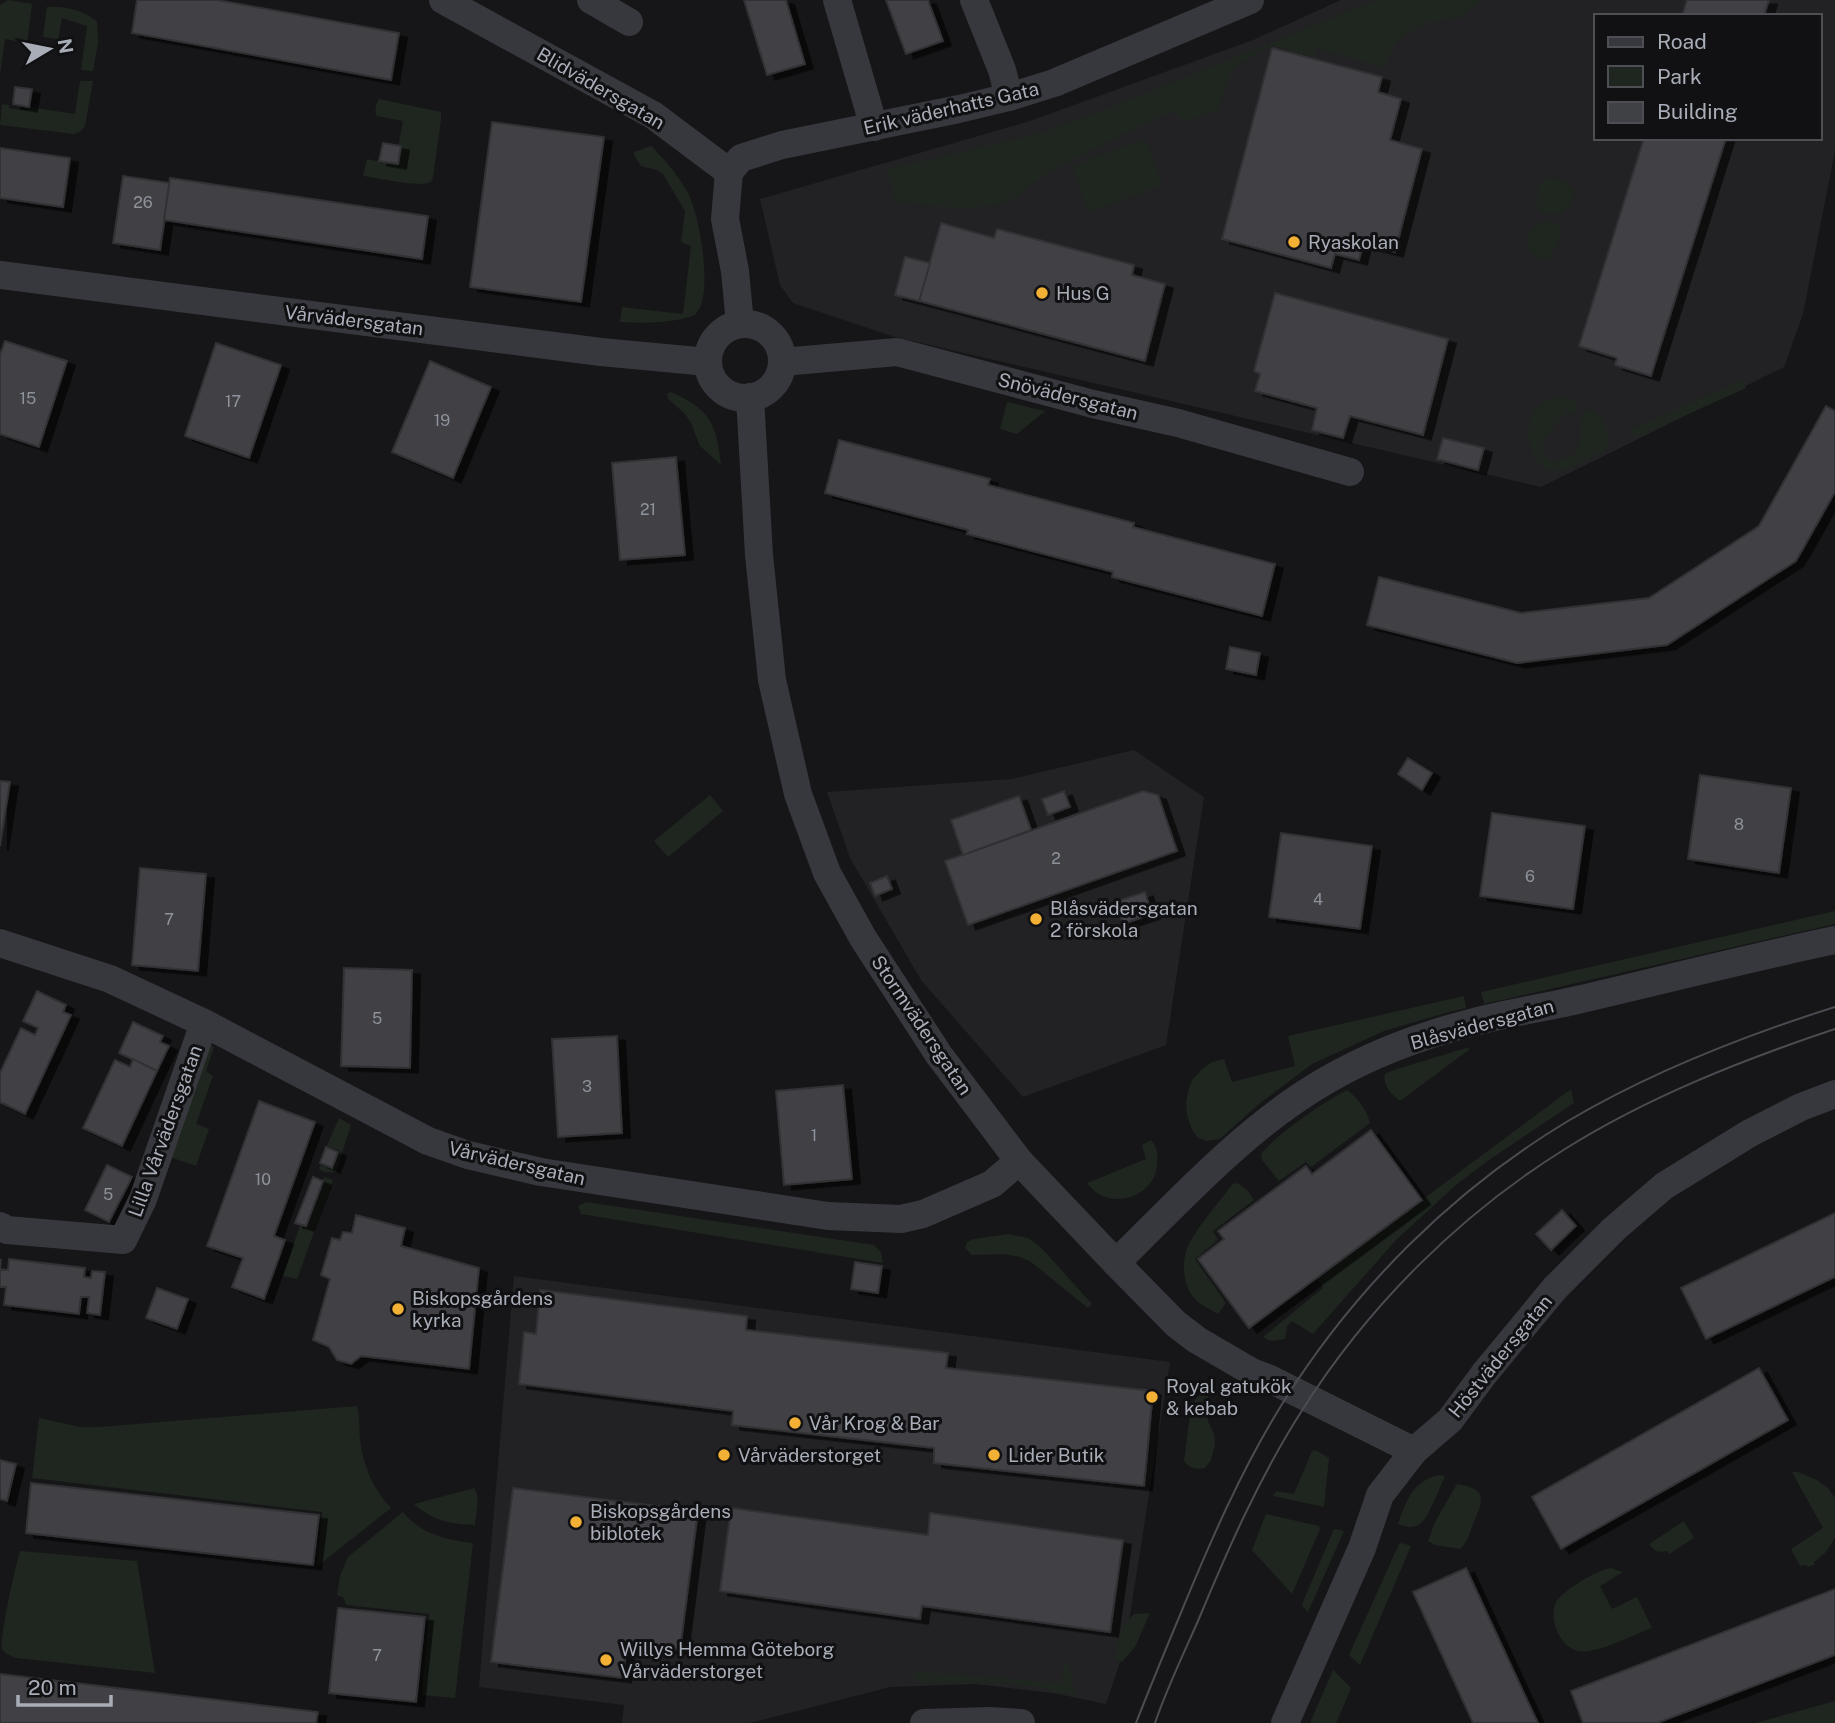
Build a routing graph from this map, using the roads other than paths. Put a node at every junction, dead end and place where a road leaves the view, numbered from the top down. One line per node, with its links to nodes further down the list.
1 (443, 0): 10 (street, Blidvädersgatan)
2 (591, 0): 7 (street)
3 (837, 0): 9 (street)
4 (974, 0): 8 (street)
5 (1250, 0): 6 (street, Erik väderhatts Gata)
6 (1212, 7): 8 (street, Erik väderhatts Gata)
7 (626, 11)
8 (1009, 97): 9 (street, Erik väderhatts Gata)
9 (874, 127): 10 (street, Erik väderhatts Gata)
10 (729, 172): 12 (street)
11 (0, 275): 13 (street, Vårvädersgatan)
12 (740, 324): 13 (street); 14 (street)
13 (708, 362): 15 (street)
14 (782, 362): 15 (street); 16 (street, Snövädersgatan)
15 (750, 397): 21 (street, Stormvädersgatan)
16 (1350, 472)
17 (1835, 940): 23 (street, Blåsvädersgatan)
18 (0, 943): 19 (street, Vårvädersgatan)
19 (204, 1023): 21 (street, Vårvädersgatan); 22 (street, Lilla Vårvädersgatan)
20 (1835, 1094): 24 (street, Höstvädersgatan)
21 (1019, 1161): 23 (street, Stormvädersgatan)
22 (0, 1226)
23 (1115, 1263): 24 (street, Stormvädersgatan)
24 (1414, 1451): 27 (street, Höstvädersgatan)
25 (924, 1723): 26 (street)
26 (1021, 1723)
27 (1285, 1723)

